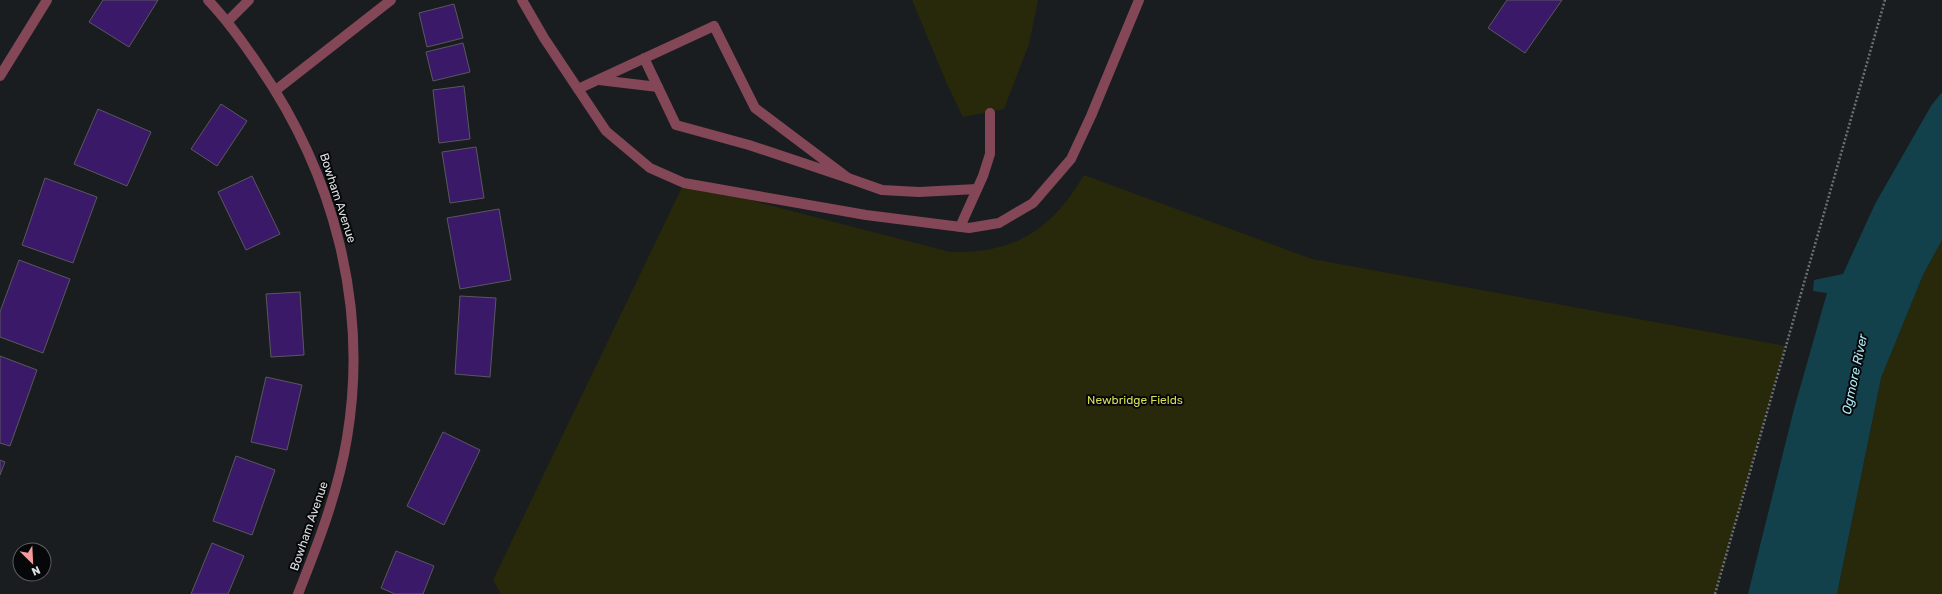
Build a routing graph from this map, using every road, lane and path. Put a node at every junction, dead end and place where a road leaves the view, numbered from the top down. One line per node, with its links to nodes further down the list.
1 (47, 0): 10 (street)
2 (208, 0): 8 (street, Bowham Avenue)
3 (249, 0): 8 (street)
4 (391, 0): 14 (street)
5 (522, 0): 13 (street)
6 (1140, 0): 18 (street)
7 (1885, 0): 20 (path)
8 (228, 21): 14 (street, Bowham Avenue)
9 (644, 58): 11 (street); 12 (street); 16 (street)
10 (0, 76)
11 (598, 80): 12 (street); 13 (street)
12 (658, 86): 16 (street)
13 (578, 88): 18 (street)
14 (276, 90): 19 (street, Bowham Avenue)
15 (990, 113): 17 (street)
16 (848, 178): 17 (street)
17 (977, 190): 18 (street)
18 (960, 227)
19 (298, 594)
20 (1715, 594)

